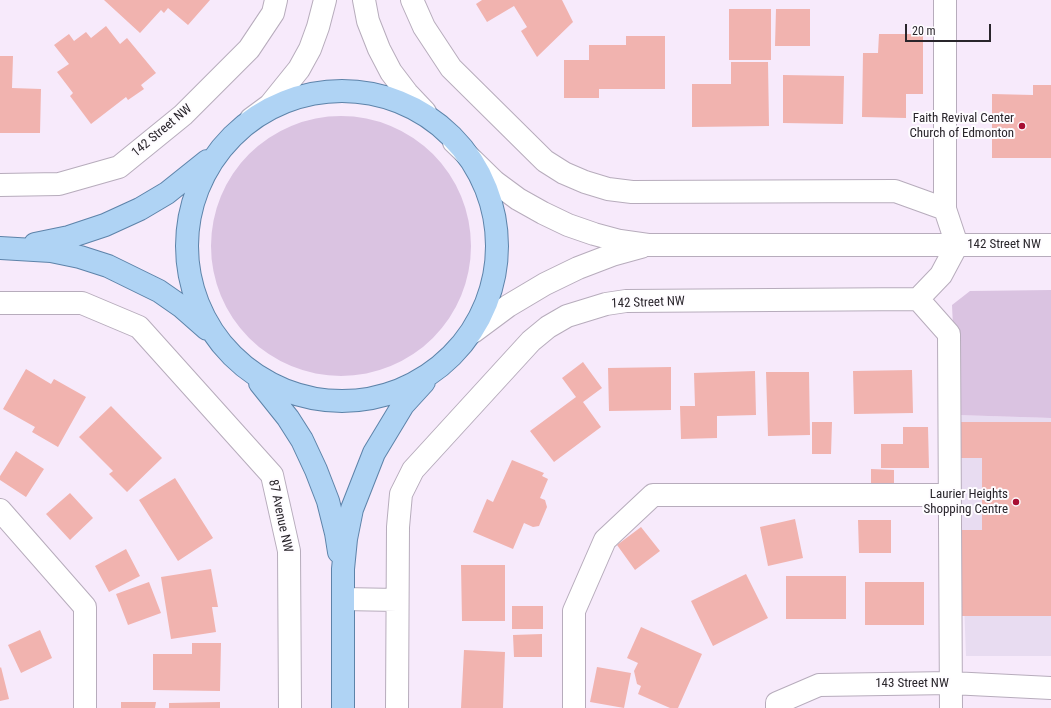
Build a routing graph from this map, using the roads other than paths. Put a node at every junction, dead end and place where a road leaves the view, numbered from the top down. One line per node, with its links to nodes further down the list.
1 (276, 0): 10 (street, 142 Street NW)
2 (325, 0): 7 (street)
3 (364, 0): 6 (street)
4 (412, 0): 11 (street)
5 (946, 0): 11 (street, 142 Street NW)
6 (425, 112): 7 (main road); 8 (main road)
7 (252, 119): 9 (main road)
8 (454, 142): 12 (street, 142 Street NW); 18 (main road)
9 (216, 154): 15 (main road); 19 (main road)
10 (0, 184)
11 (946, 209): 13 (street, 142 Street NW)
12 (648, 245): 13 (street, 142 Street NW); 18 (street, 142 Street NW)
13 (957, 245): 14 (street, 142 Street NW); 16 (street, 142 Street NW)
14 (1051, 245)
15 (0, 247): 19 (main road)
16 (918, 299): 22 (street); 25 (street, 142 Street NW)
17 (0, 303): 30 (street, 87 Avenue NW)
18 (473, 332): 20 (main road)
19 (222, 344): 21 (main road)
20 (442, 364): 21 (main road); 24 (main road)
21 (255, 377): 24 (main road)
22 (950, 495): 26 (street); 33 (street)
23 (0, 510): 29 (street)
24 (343, 599): 25 (street); 31 (main road)
25 (397, 600): 32 (street)
26 (951, 683): 27 (street, 143 Street NW); 28 (street, 143 Street NW); 34 (street)
27 (1051, 688)
28 (777, 706)
29 (85, 708)
30 (290, 708)
31 (343, 708)
32 (397, 708)
33 (574, 708)
34 (951, 708)

